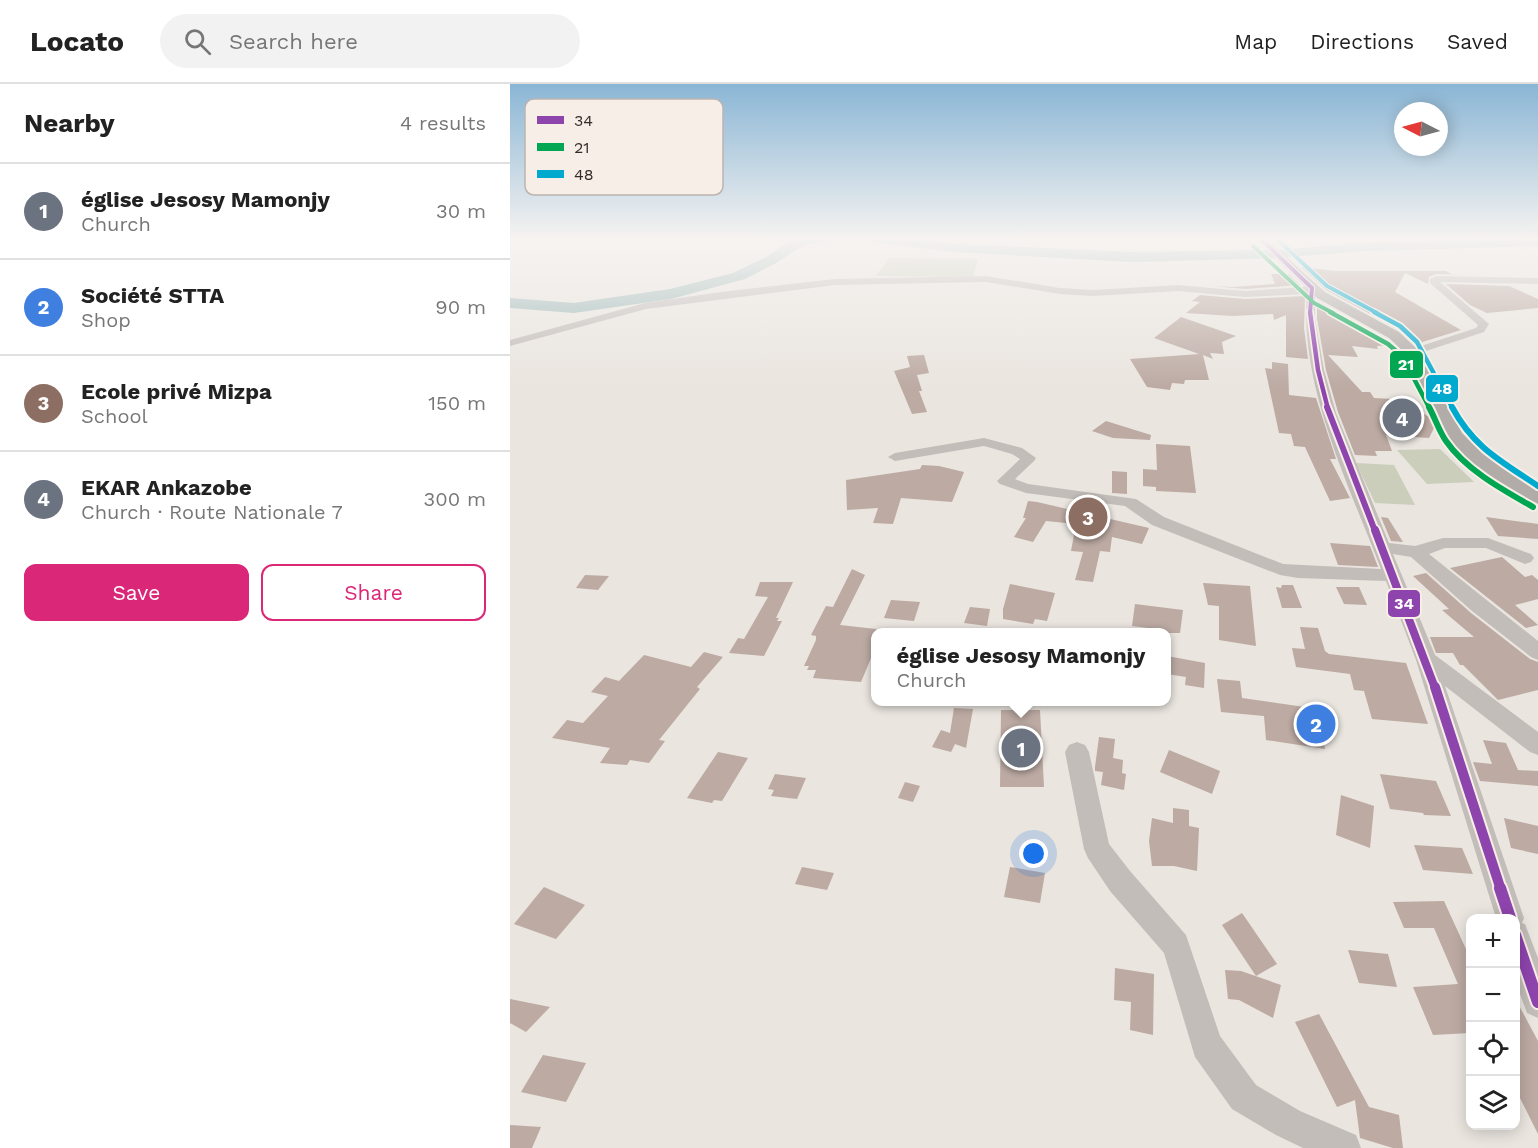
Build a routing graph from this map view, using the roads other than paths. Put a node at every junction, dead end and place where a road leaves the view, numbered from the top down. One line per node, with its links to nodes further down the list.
1 (781, 288): 5 (street)
2 (1039, 288): 4 (street)
3 (1441, 288): 6 (street)
4 (1311, 289): 6 (main road); 9 (street)
5 (510, 343)
6 (1410, 350): 8 (main road)
7 (895, 457): 12 (street)
8 (1538, 498)
9 (1382, 548): 10 (street); 12 (street)
10 (1416, 552): 11 (street); 13 (street)
11 (1525, 558)
12 (1394, 575): 14 (street)
13 (1538, 652)
14 (1426, 660): 15 (street); 17 (street)
15 (1538, 745)
16 (1077, 752): 20 (street)
17 (1509, 914)
18 (1520, 949): 19 (street)
19 (1538, 1002)
20 (1342, 1148)

